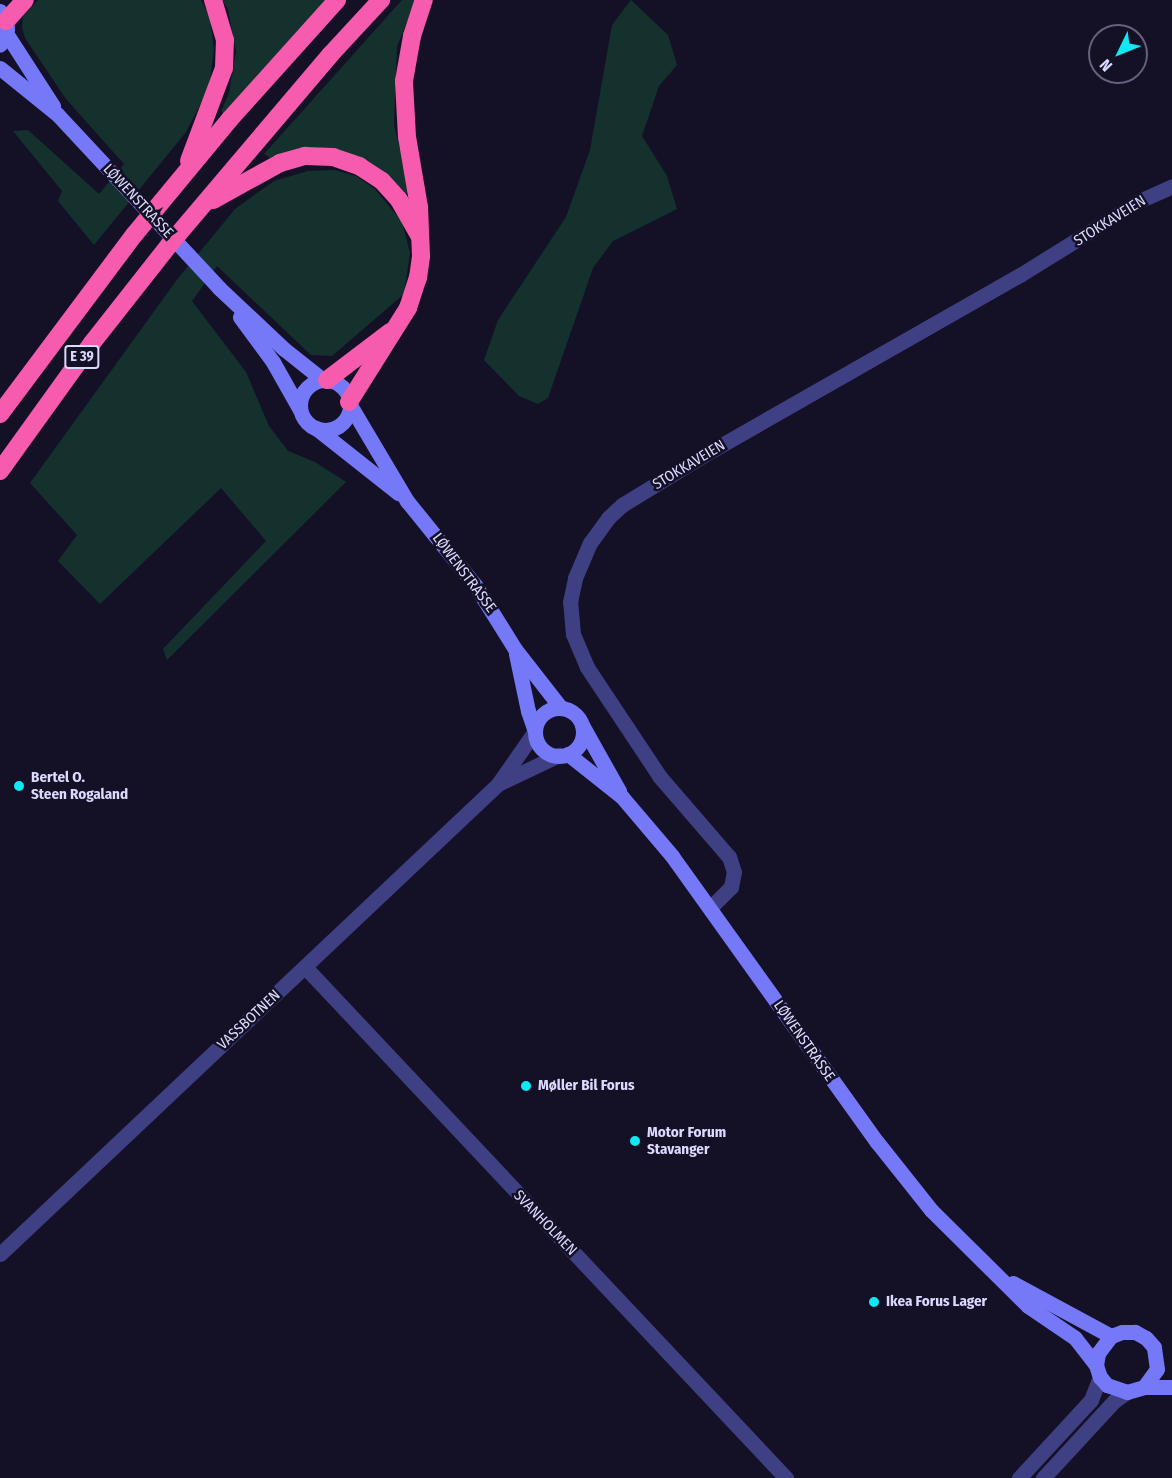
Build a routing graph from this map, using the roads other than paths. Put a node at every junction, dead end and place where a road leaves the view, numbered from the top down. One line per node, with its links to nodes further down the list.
1 (25, 0): 6 (highway)
2 (213, 0): 9 (highway, E 39)
3 (337, 0): 9 (highway, E 39)
4 (381, 0): 11 (highway, E 39)
5 (424, 0): 12 (highway, E 39)
6 (3, 27): 8 (main road, LØWENSTRASSE)
7 (0, 68): 8 (main road, LØWENSTRASSE)
8 (57, 114): 13 (main road, LØWENSTRASSE)
9 (183, 176): 18 (highway, E 39)
10 (1172, 186): 29 (street, STOKKAVEIEN)
11 (198, 209): 12 (highway, E 39); 20 (highway, E 39)
12 (420, 237): 14 (highway, E 39)
13 (215, 283): 15 (main road, LØWENSTRASSE); 17 (main road, LØWENSTRASSE)
14 (392, 330): 15 (highway, E 39); 16 (highway, E 39)
15 (325, 380): 16 (main road); 17 (main road)
16 (350, 403): 19 (main road); 21 (main road, LØWENSTRASSE)
17 (301, 410): 19 (main road)
18 (0, 414)
19 (316, 428): 21 (main road, LØWENSTRASSE)
20 (0, 471)
21 (407, 501): 22 (main road, LØWENSTRASSE)
22 (515, 649): 23 (main road, LØWENSTRASSE); 25 (main road, LØWENSTRASSE)
23 (561, 708): 24 (main road); 25 (main road)
24 (582, 725): 26 (main road); 28 (main road, LØWENSTRASSE)
25 (535, 730): 26 (main road); 27 (street, VASSBOTNEN)
26 (563, 755): 27 (street, VASSBOTNEN); 28 (main road, LØWENSTRASSE)
27 (498, 784): 30 (street, VASSBOTNEN)
28 (622, 797): 29 (main road, LØWENSTRASSE)
29 (710, 908): 32 (main road, LØWENSTRASSE)
30 (305, 967): 31 (street, VASSBOTNEN); 40 (street, SVANHOLMEN)
31 (0, 1254)
32 (997, 1275): 33 (main road, LØWENSTRASSE); 36 (main road, LØWENSTRASSE)
33 (1111, 1336): 34 (main road); 36 (main road)
34 (1157, 1358): 35 (main road); 37 (main road)
35 (1172, 1369)
36 (1098, 1371): 39 (main road); 41 (street)
37 (1144, 1387): 38 (main road); 39 (main road)
38 (1172, 1387)
39 (1127, 1392): 42 (street)
40 (786, 1478)
41 (1019, 1478)
42 (1043, 1478)

